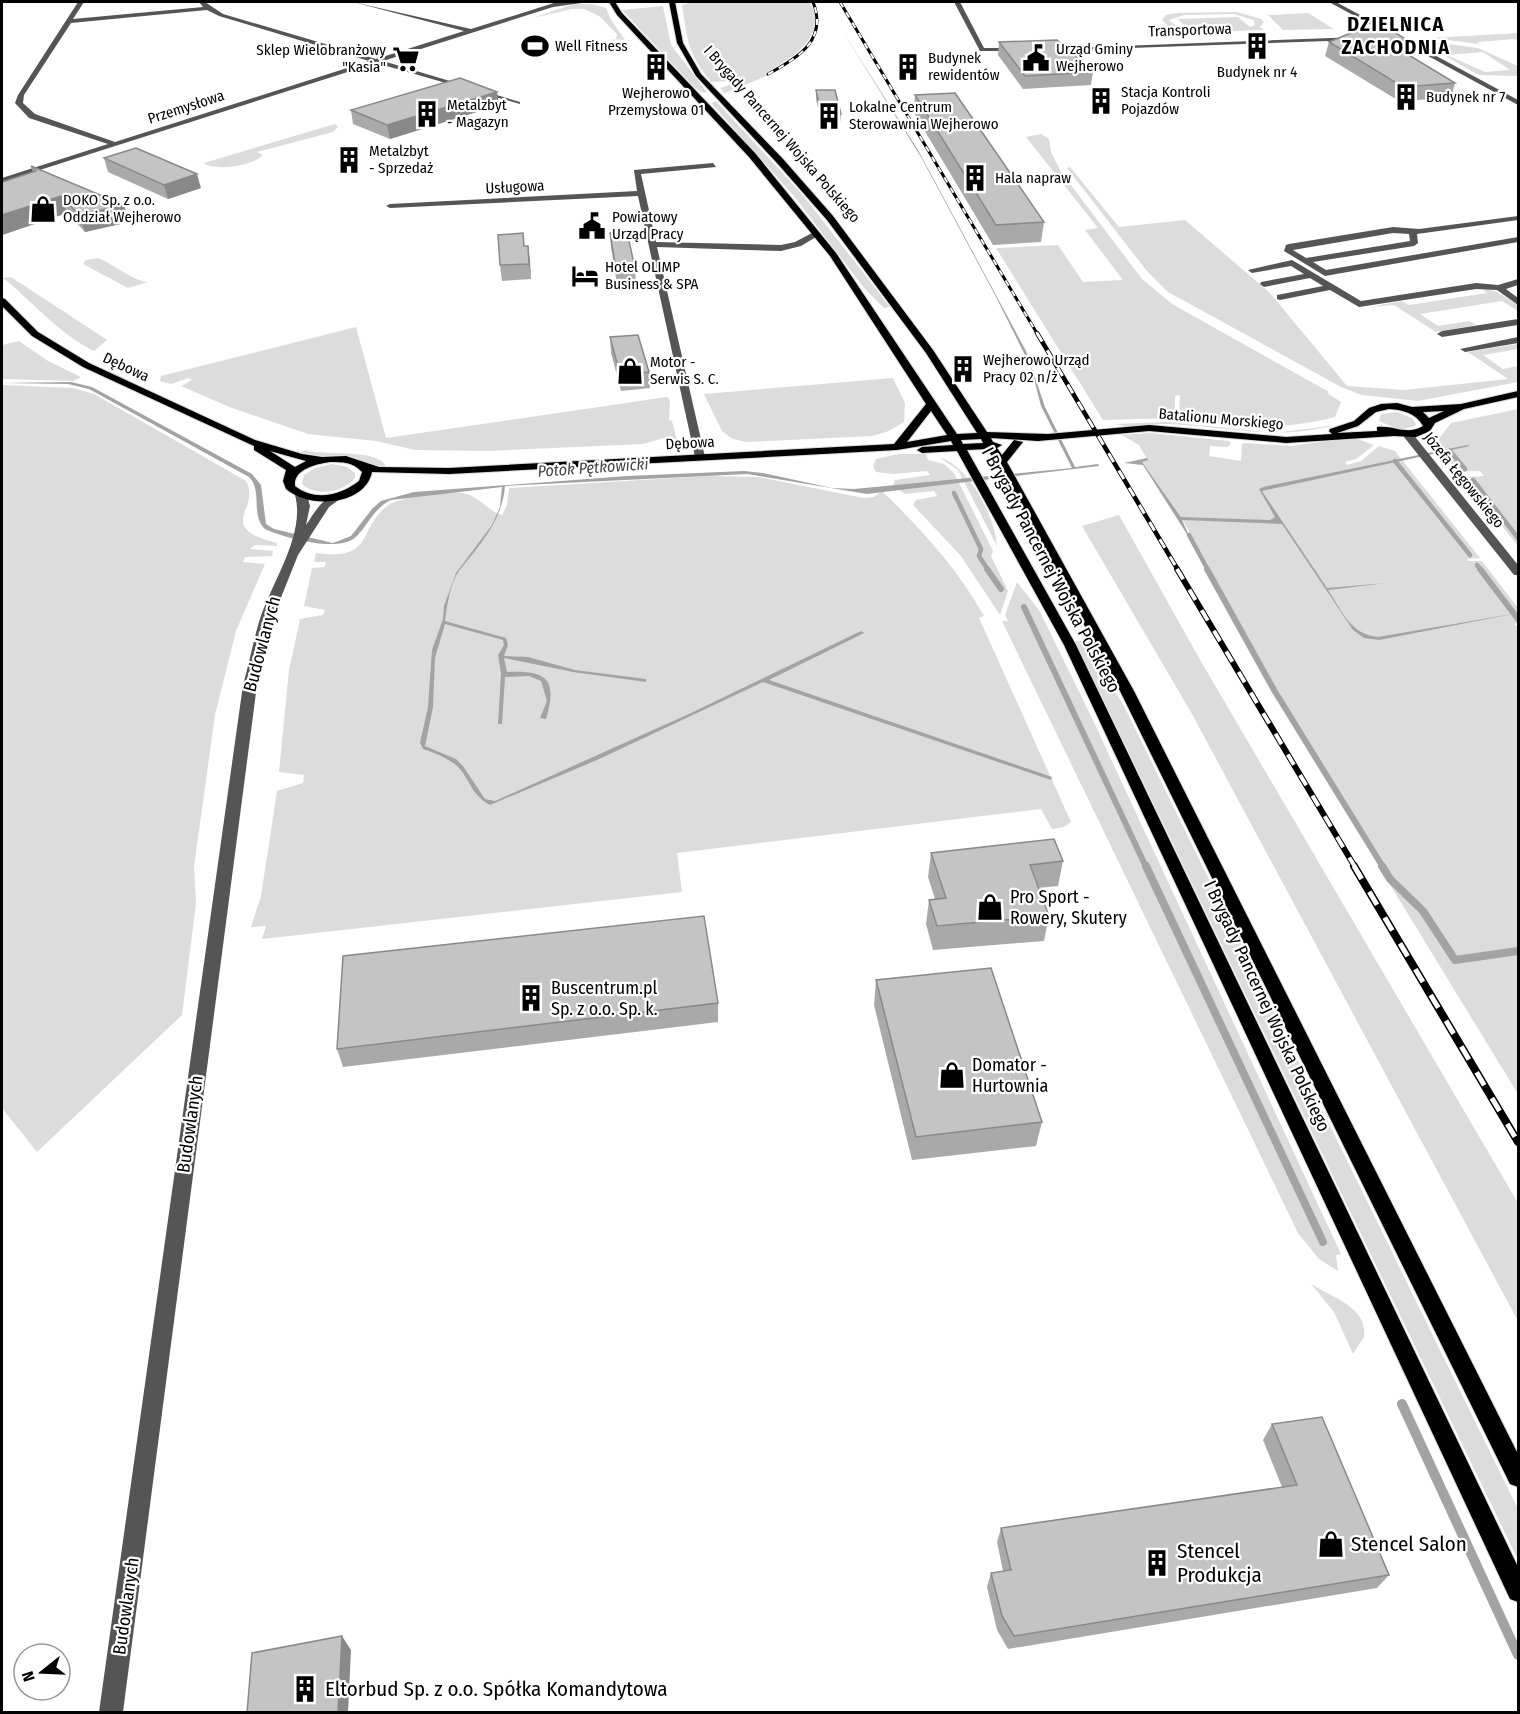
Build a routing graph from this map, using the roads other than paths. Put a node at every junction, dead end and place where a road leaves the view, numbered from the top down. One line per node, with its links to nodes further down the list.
1 (81, 2): 14 (street)
2 (202, 2): 13 (street)
3 (356, 2): 15 (street)
4 (534, 2): 12 (street)
5 (562, 2): 12 (street, Przemysłowa)
6 (586, 2): 12 (street, Przemysłowa)
7 (612, 2): 28 (main road, I Brygady Pancernej Wojska Polskiego)
8 (672, 2): 52 (main road, I Brygady Pancernej Wojska Polskiego)
9 (957, 2): 17 (street, Transportowa)
10 (1330, 4): 11 (street); 16 (street)
11 (1344, 4): 16 (street)
12 (550, 6): 15 (street, Przemysłowa)
13 (208, 8): 14 (street); 18 (street)
14 (68, 21): 21 (street)
15 (471, 31): 18 (street, Przemysłowa)
16 (1399, 36): 20 (street)
17 (1368, 38)
18 (380, 60): 19 (street); 21 (street, Przemysłowa)
19 (518, 103)
20 (1518, 103)
21 (115, 144): 23 (street, Przemysłowa)
22 (713, 165): 24 (street)
23 (2, 180)
24 (641, 193): 25 (street, Usługowa); 30 (street)
25 (390, 206)
26 (1518, 218): 27 (street)
27 (1413, 232): 31 (street); 31 (street)
28 (817, 234): 30 (street); 46 (main road, I Brygady Pancernej Wojska Polskiego)
29 (1518, 240): 31 (street)
30 (652, 243): 61 (street)
31 (1303, 261)
32 (1251, 270): 33 (street)
33 (1312, 275): 35 (street); 36 (street)
34 (1518, 282): 37 (street)
35 (1264, 284)
36 (1332, 287): 37 (street); 38 (street)
37 (1500, 287): 40 (street)
38 (1280, 297)
39 (2, 301): 56 (main road, Dębowa)
40 (1518, 302)
41 (1518, 322): 42 (street)
42 (1442, 334)
43 (1518, 340): 44 (street)
44 (1465, 349)
45 (1518, 394): 47 (main road)
46 (932, 403): 58 (main road, I Brygady Pancernej Wojska Polskiego); 60 (main road)
47 (1461, 407): 48 (main road); 50 (main road)
48 (1411, 411): 49 (main road, Batalionu Morskiego); 50 (main road)
49 (1368, 415): 51 (main road); 54 (main road, Batalionu Morskiego)
50 (1428, 426): 53 (main road)
51 (1391, 433): 53 (main road, Batalionu Morskiego); 54 (main road, Batalionu Morskiego)
52 (983, 434): 55 (main road, Batalionu Morskiego); 58 (main road, I Brygady Pancernej Wojska Polskiego); 59 (main road, I Brygady Pancernej Wojska Polskiego)
53 (1408, 435): 71 (street, Józefa Łęgowskiego)
54 (1320, 436): 55 (main road, Batalionu Morskiego)
55 (1047, 437): 57 (main road, Batalionu Morskiego)
56 (251, 442): 62 (main road, Dębowa); 66 (main road, Dębowa)
57 (1018, 442): 59 (main road, Batalionu Morskiego); 63 (main road)
58 (957, 443): 59 (main road, I Brygady Pancernej Wojska Polskiego); 60 (main road, Dębowa); 73 (main road, I Brygady Pancernej Wojska Polskiego)
59 (990, 446): 63 (main road, I Brygady Pancernej Wojska Polskiego)
60 (897, 447): 61 (main road, Dębowa)
61 (700, 458): 65 (main road, Dębowa)
62 (321, 460): 64 (main road, Dębowa); 66 (main road)
63 (1001, 462): 72 (main road, I Brygady Pancernej Wojska Polskiego)
64 (363, 466): 65 (main road, Dębowa); 67 (main road)
65 (449, 471): 67 (main road, Dębowa)
66 (291, 475): 68 (main road, Dębowa)
67 (360, 486): 69 (main road, Dębowa)
68 (301, 495): 69 (main road); 70 (street, Budowlanych)
69 (338, 496): 70 (street, Budowlanych)
70 (297, 543): 74 (street, Budowlanych)
71 (1518, 572)
72 (1518, 1476)
73 (1518, 1591)
74 (111, 1713)

